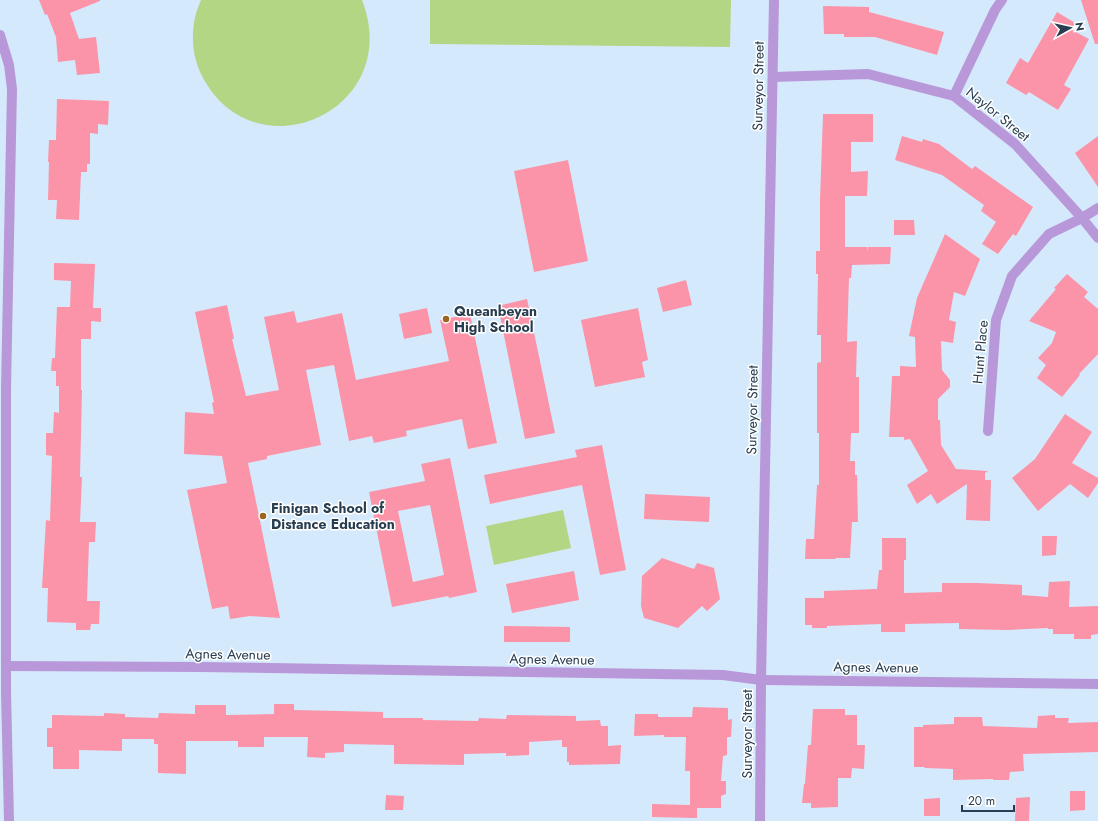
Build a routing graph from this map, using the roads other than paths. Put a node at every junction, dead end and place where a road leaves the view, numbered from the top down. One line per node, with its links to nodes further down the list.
1 (774, 0): 4 (street, Surveyor Street)
2 (1002, 0): 5 (street)
3 (0, 35): 6 (street)
4 (773, 77): 5 (street, Naylor Street); 13 (street, Surveyor Street)
5 (954, 96): 8 (street, Naylor Street)
6 (5, 158): 10 (street)
7 (1098, 208): 8 (street, Hunt Place)
8 (1082, 218): 9 (street, Naylor Street); 11 (street, Hunt Place)
9 (1098, 238)
10 (3, 388): 12 (street)
11 (988, 430)
12 (6, 666): 13 (street, Agnes Avenue); 15 (street)
13 (761, 680): 14 (street, Agnes Avenue); 17 (street, Surveyor Street)
14 (1098, 684)
15 (3, 692): 16 (street)
16 (9, 821)
17 (760, 821)

